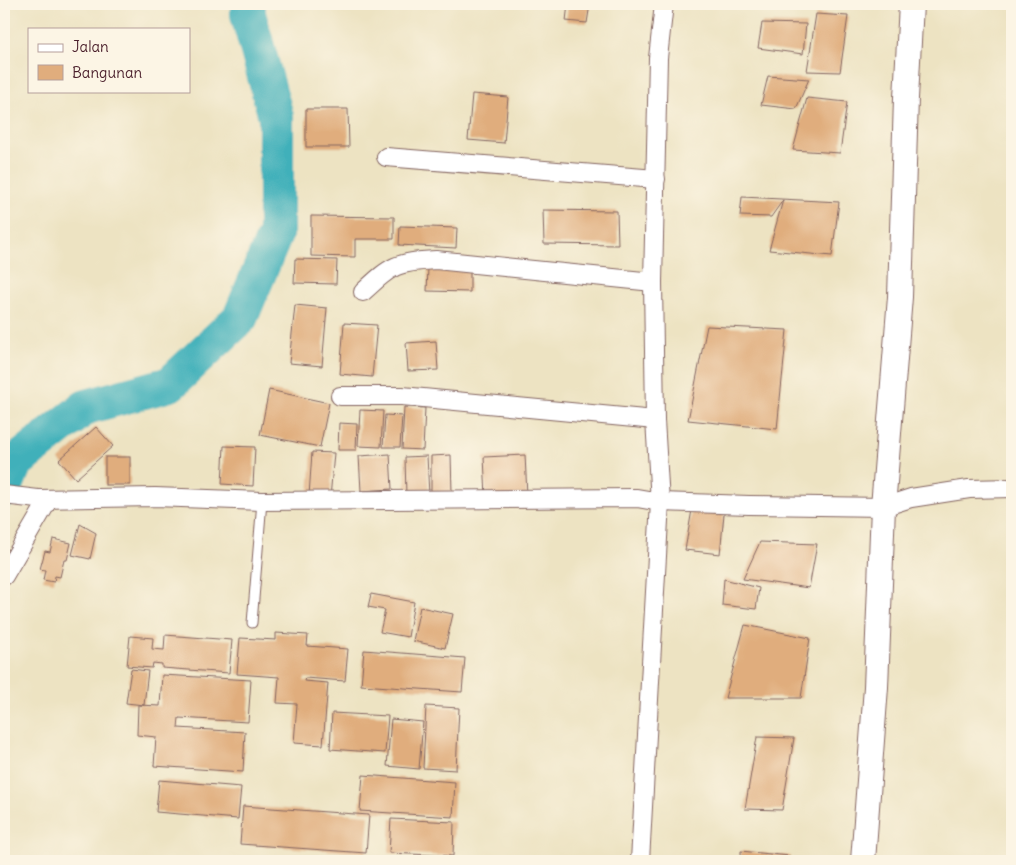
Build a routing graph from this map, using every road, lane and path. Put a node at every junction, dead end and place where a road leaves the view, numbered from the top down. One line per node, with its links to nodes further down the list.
1 (664, 4): 4 (street)
2 (911, 4): 14 (main road)
3 (386, 157): 4 (street)
4 (656, 179): 5 (street)
5 (653, 282): 6 (street); 8 (street)
6 (363, 292)
7 (340, 396): 8 (street)
8 (655, 420): 13 (street)
9 (1012, 488): 14 (street)
10 (4, 495): 11 (street)
11 (43, 499): 12 (street); 15 (street)
12 (262, 501): 13 (street); 16 (lane)
13 (660, 502): 14 (street); 17 (street)
14 (883, 507): 18 (main road)
15 (4, 576)
16 (252, 622)
17 (640, 861)
18 (863, 861)

